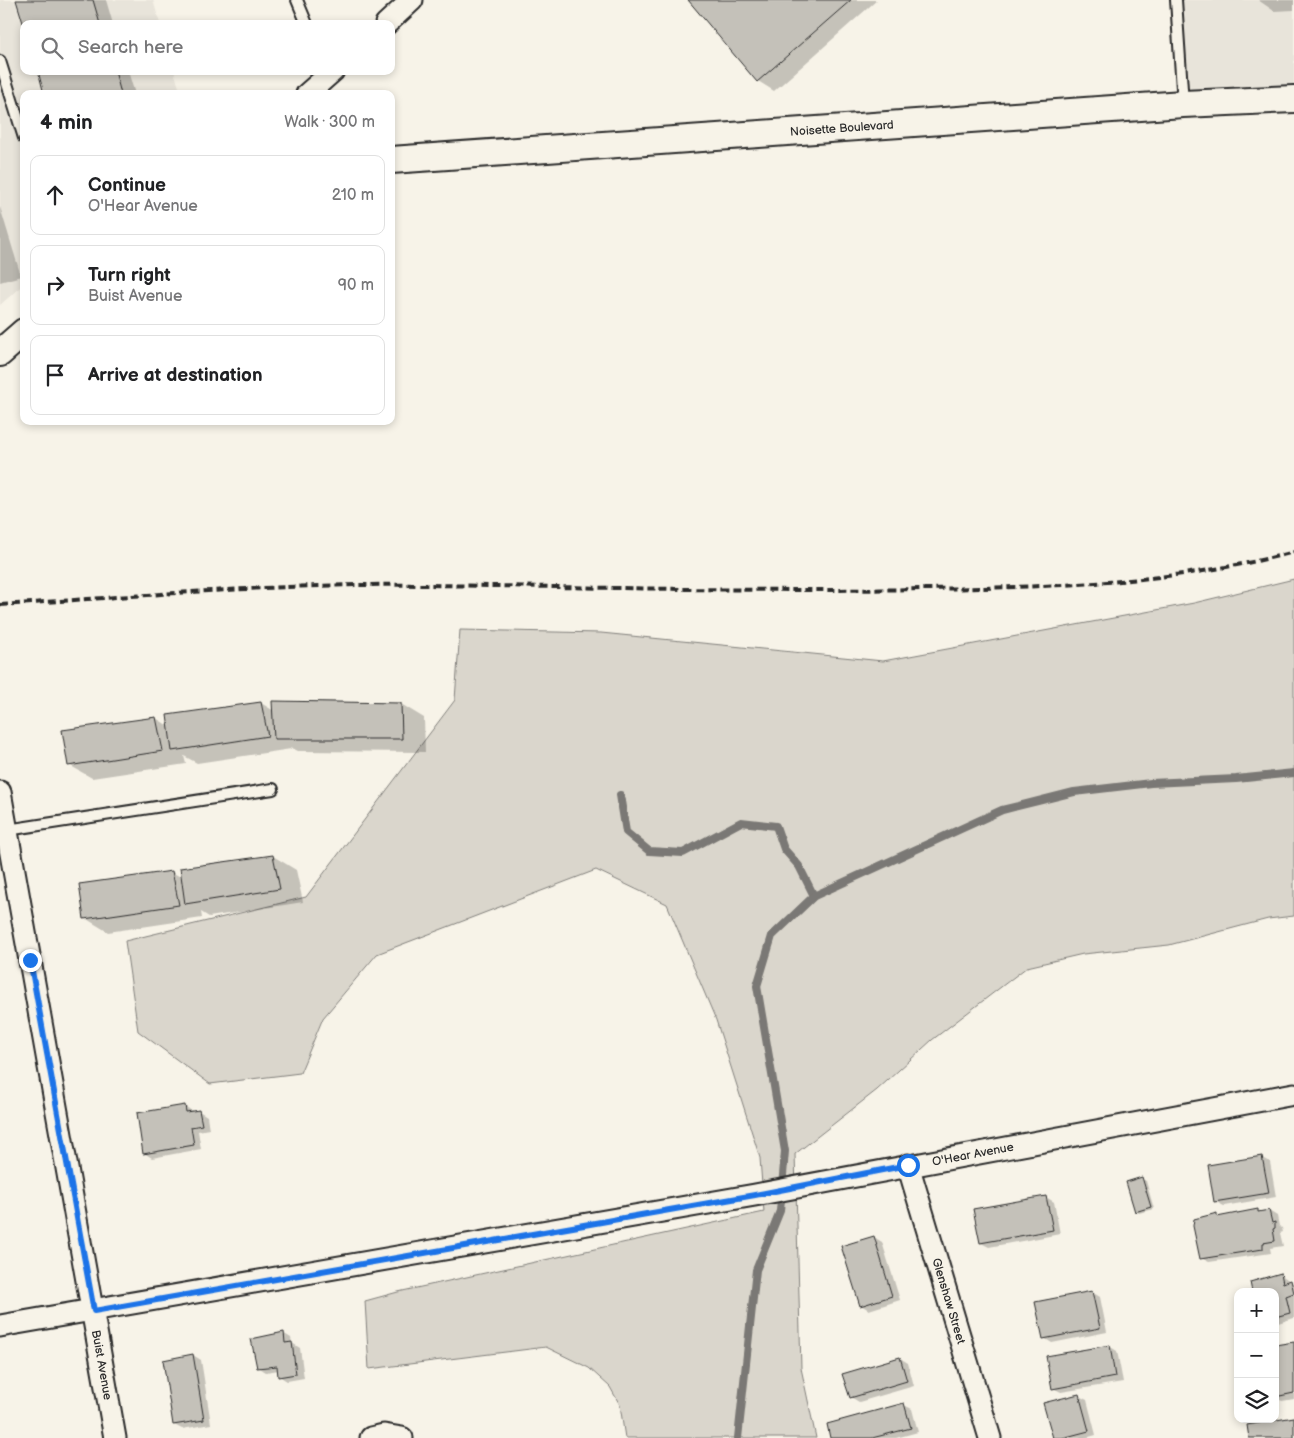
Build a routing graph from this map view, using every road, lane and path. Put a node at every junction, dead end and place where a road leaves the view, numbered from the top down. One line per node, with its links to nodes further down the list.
1 (297, 0): 4 (lane)
2 (412, 0): 5 (street)
3 (1176, 0): 10 (lane)
4 (305, 20)
5 (390, 20)
6 (0, 61): 11 (lane)
7 (329, 75): 8 (street)
8 (312, 90)
9 (1294, 99): 10 (street, Noisette Boulevard)
10 (1183, 104): 12 (street, Noisette Boulevard)
11 (20, 125)
12 (395, 160)
13 (20, 336): 14 (street)
14 (0, 354)
15 (273, 789): 17 (lane)
16 (0, 792): 17 (street, Buist Avenue)
17 (7, 830): 20 (street, Buist Avenue)
18 (1293, 1099): 19 (street, O'Hear Avenue)
19 (908, 1165): 20 (street, O'Hear Avenue); 25 (street, Glenshaw Street)
20 (94, 1311): 21 (street, O'Hear Avenue); 22 (street, Buist Avenue)
21 (0, 1326)
22 (115, 1438)
23 (371, 1438): 24 (street)
24 (402, 1438)
25 (990, 1438)

